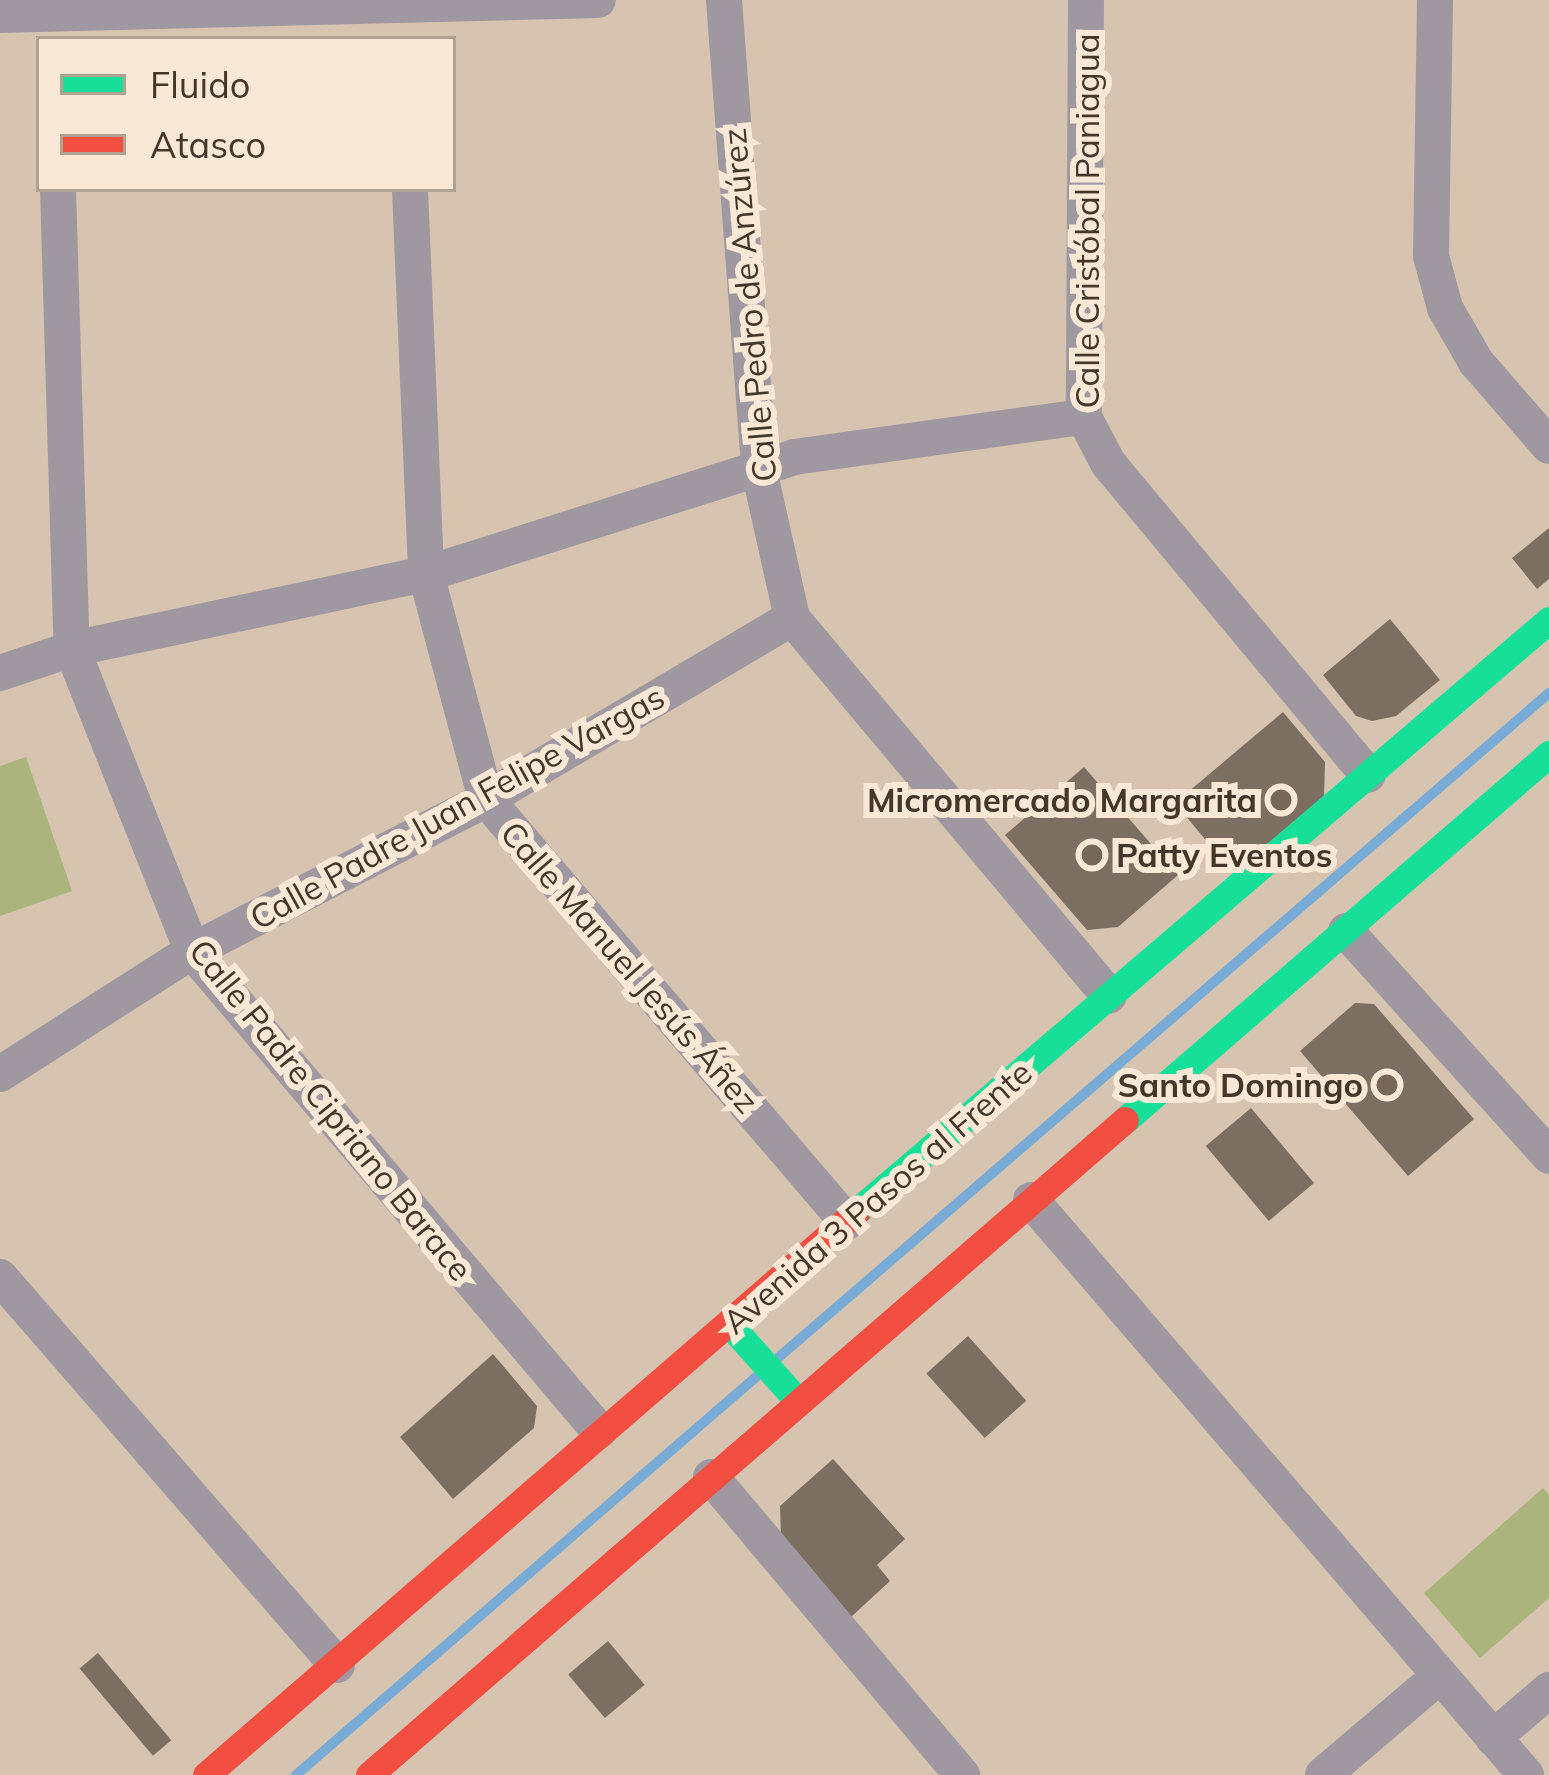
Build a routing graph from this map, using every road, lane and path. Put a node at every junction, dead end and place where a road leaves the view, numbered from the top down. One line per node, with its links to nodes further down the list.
1 (598, 0): 6 (street)
2 (724, 0): 12 (street, Calle Pedro de Anzúrez)
3 (1087, 0): 10 (street, Calle Cristóbal Paniagua)
4 (1435, 0): 11 (street)
5 (0, 15): 7 (street)
6 (403, 15): 7 (street)
7 (52, 26)
8 (58, 192): 16 (street, Calle Padre Cipriano Barace)
9 (410, 192): 13 (street, Calle Manuel Jesús Áñez)
10 (1084, 417): 12 (street); 19 (street, Calle Cristóbal Paniagua)
11 (1549, 446)
12 (759, 470): 13 (street); 14 (street, Calle Pedro de Anzúrez)
13 (426, 574): 16 (street); 20 (street, Calle Manuel Jesús Áñez)
14 (792, 618): 20 (street, Calle Padre Juan Felipe Vargas); 23 (street, Calle Pedro de Anzúrez)
15 (1549, 620): 19 (main road, Avenida 3 Pasos al Frente)
16 (72, 650): 17 (street); 22 (street, Calle Padre Cipriano Barace)
17 (0, 673)
18 (1549, 754): 21 (main road)
19 (1368, 775): 23 (main road, Avenida 3 Pasos al Frente)
20 (486, 799): 22 (street, Calle Padre Juan Felipe Vargas); 27 (street, Calle Manuel Jesús Áñez)
21 (1346, 931): 25 (street); 26 (main road)
22 (192, 950): 24 (street, Calle Padre Juan Felipe Vargas); 31 (street, Calle Padre Cipriano Barace)
23 (1109, 996): 27 (main road, Avenida 3 Pasos al Frente)
24 (0, 1074)
25 (1549, 1156)
26 (1031, 1200): 30 (main road); 34 (street)
27 (848, 1222): 29 (main road, Avenida 3 Pasos al Frente)
28 (0, 1277): 33 (street)
29 (738, 1335): 30 (main road); 31 (main road, Avenida 3 Pasos al Frente)
30 (789, 1391): 32 (main road)
31 (599, 1431): 33 (main road, Avenida 3 Pasos al Frente)
32 (711, 1477): 37 (main road); 40 (street)
33 (337, 1665): 38 (main road, Avenida 3 Pasos al Frente)
34 (1438, 1677): 36 (street); 41 (street)
35 (1549, 1690): 36 (street)
36 (1493, 1738): 42 (street)
37 (407, 1763): 39 (main road)
38 (206, 1775)
39 (369, 1775)
40 (962, 1775)
41 (1323, 1775)
42 (1526, 1775)

